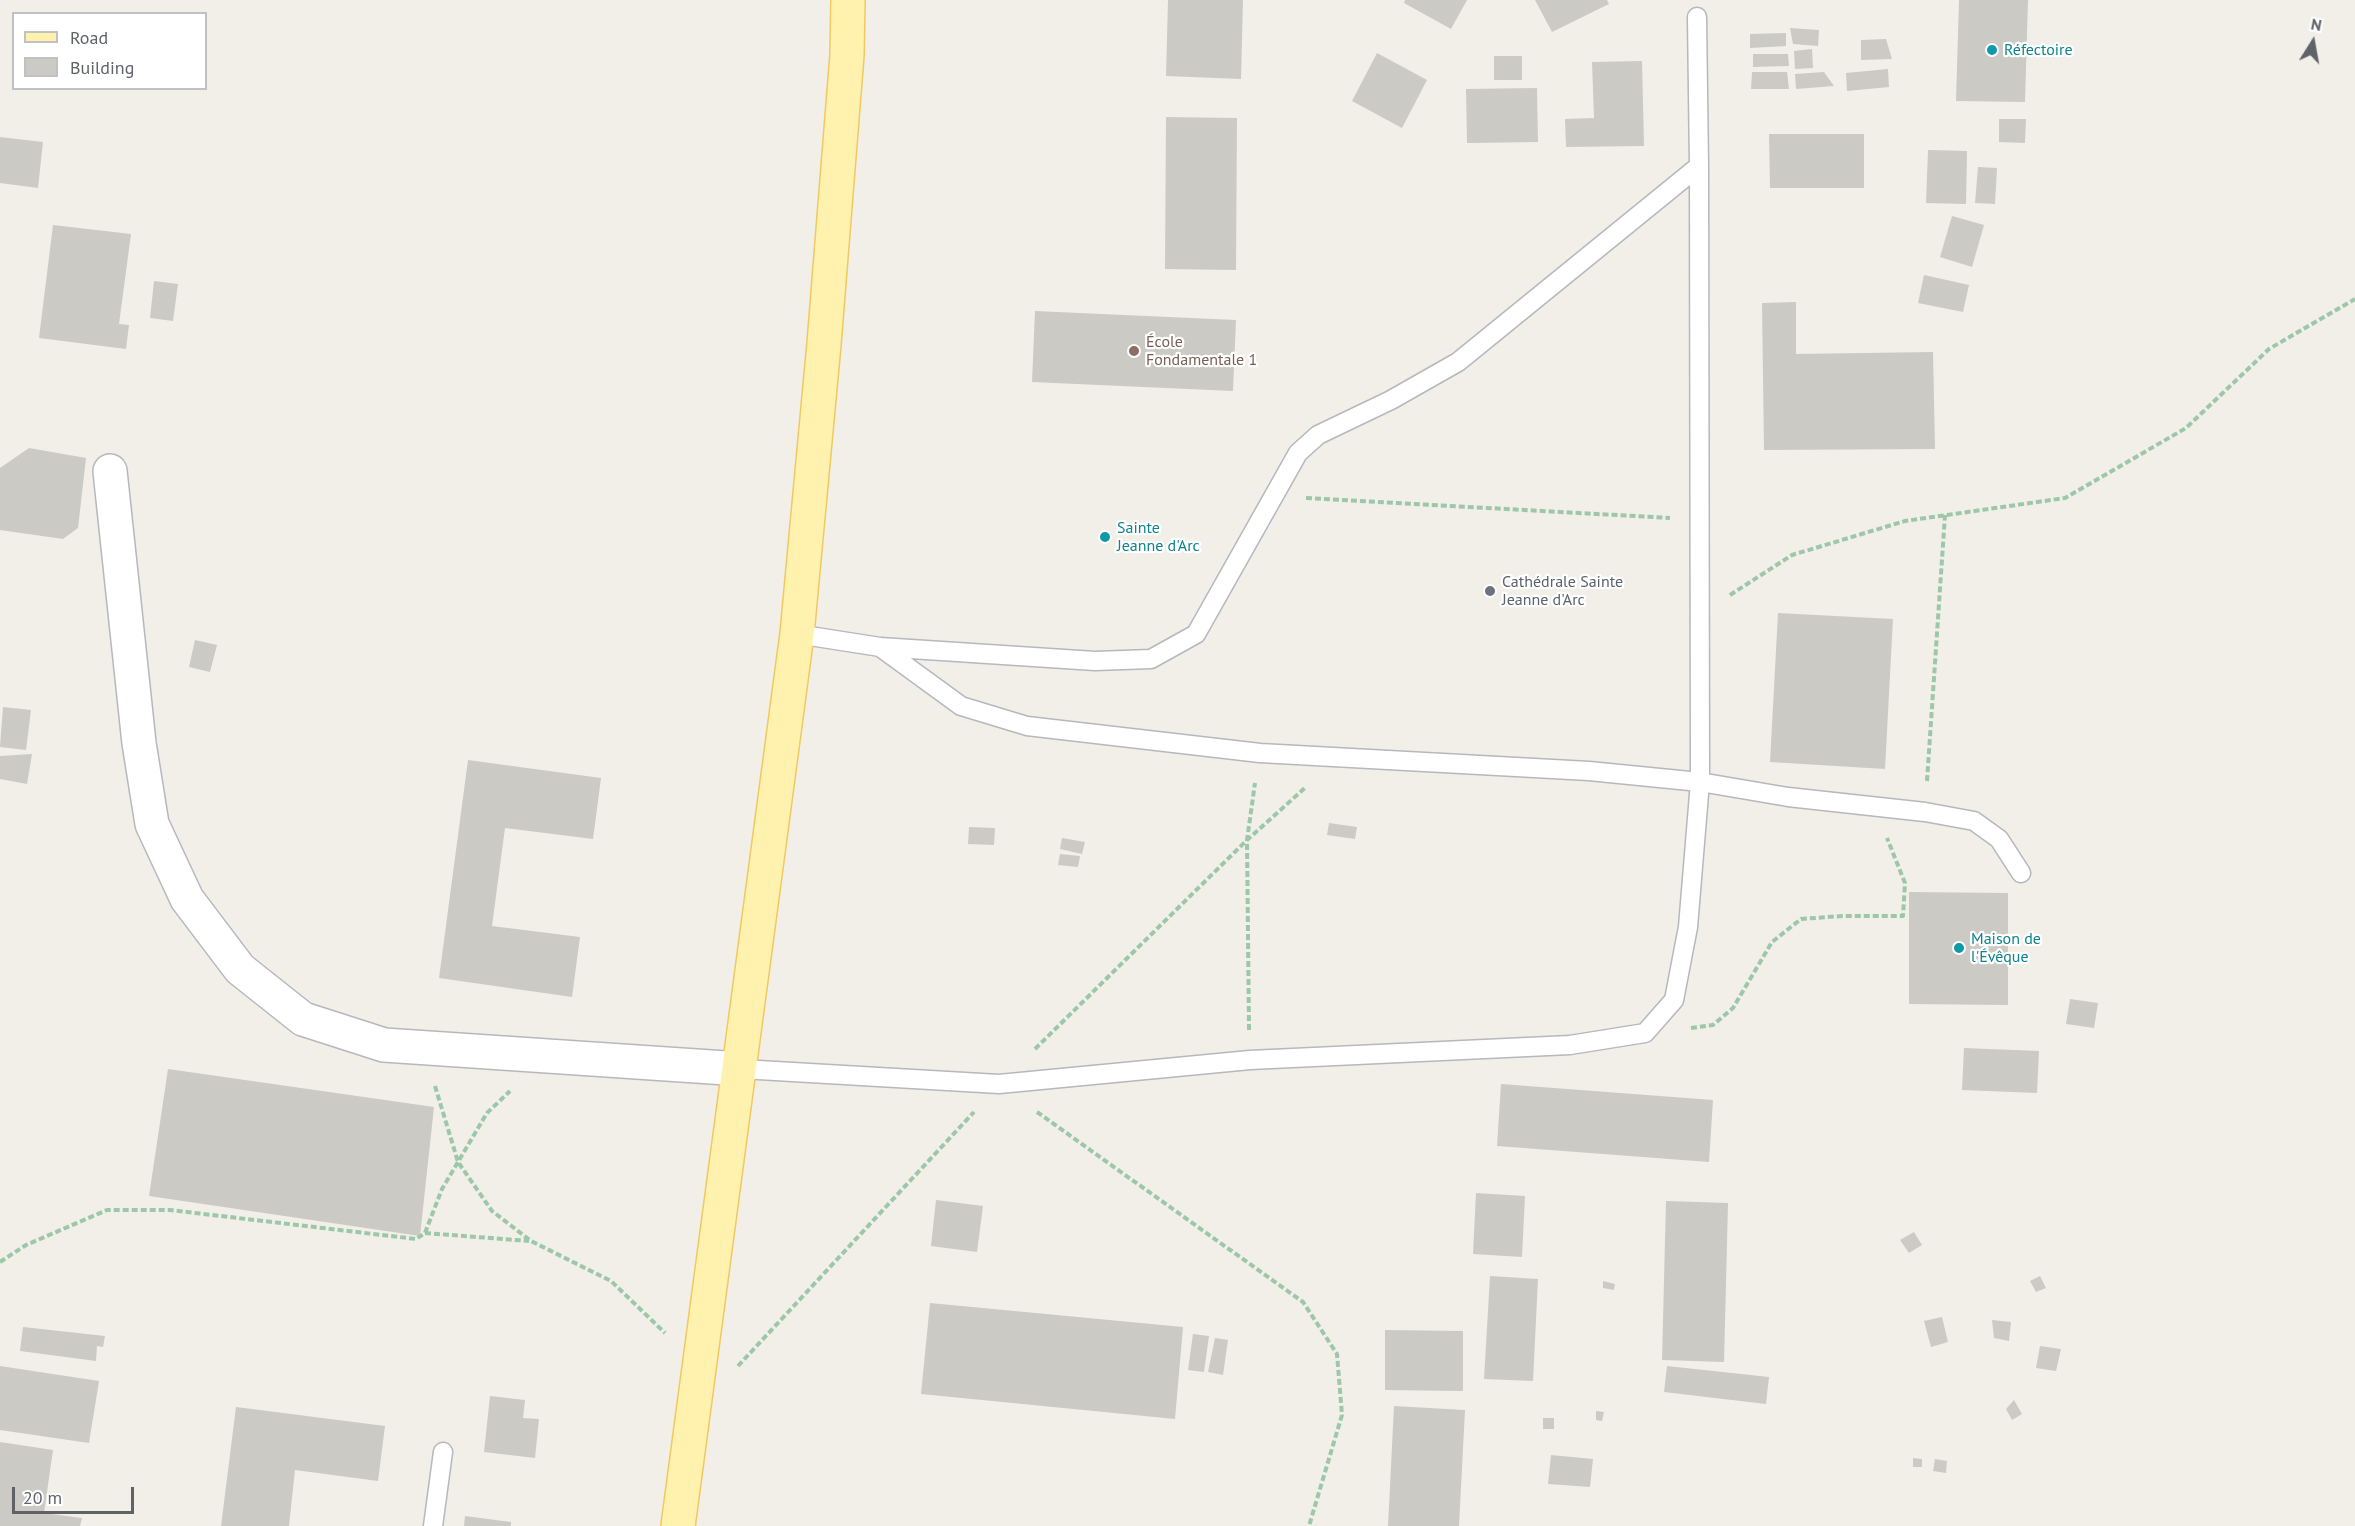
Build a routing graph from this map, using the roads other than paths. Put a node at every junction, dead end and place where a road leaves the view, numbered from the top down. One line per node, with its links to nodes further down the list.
1 (848, 0): 5 (main road)
2 (1697, 17): 3 (lane)
3 (1699, 166): 6 (lane); 7 (lane)
4 (110, 471): 9 (street)
5 (797, 634): 6 (lane); 9 (main road)
6 (880, 647): 7 (lane)
7 (1700, 782): 8 (lane); 9 (lane)
8 (2021, 873)
9 (741, 1069): 12 (main road)
10 (443, 1452): 11 (lane)
11 (433, 1526)
12 (678, 1526)

